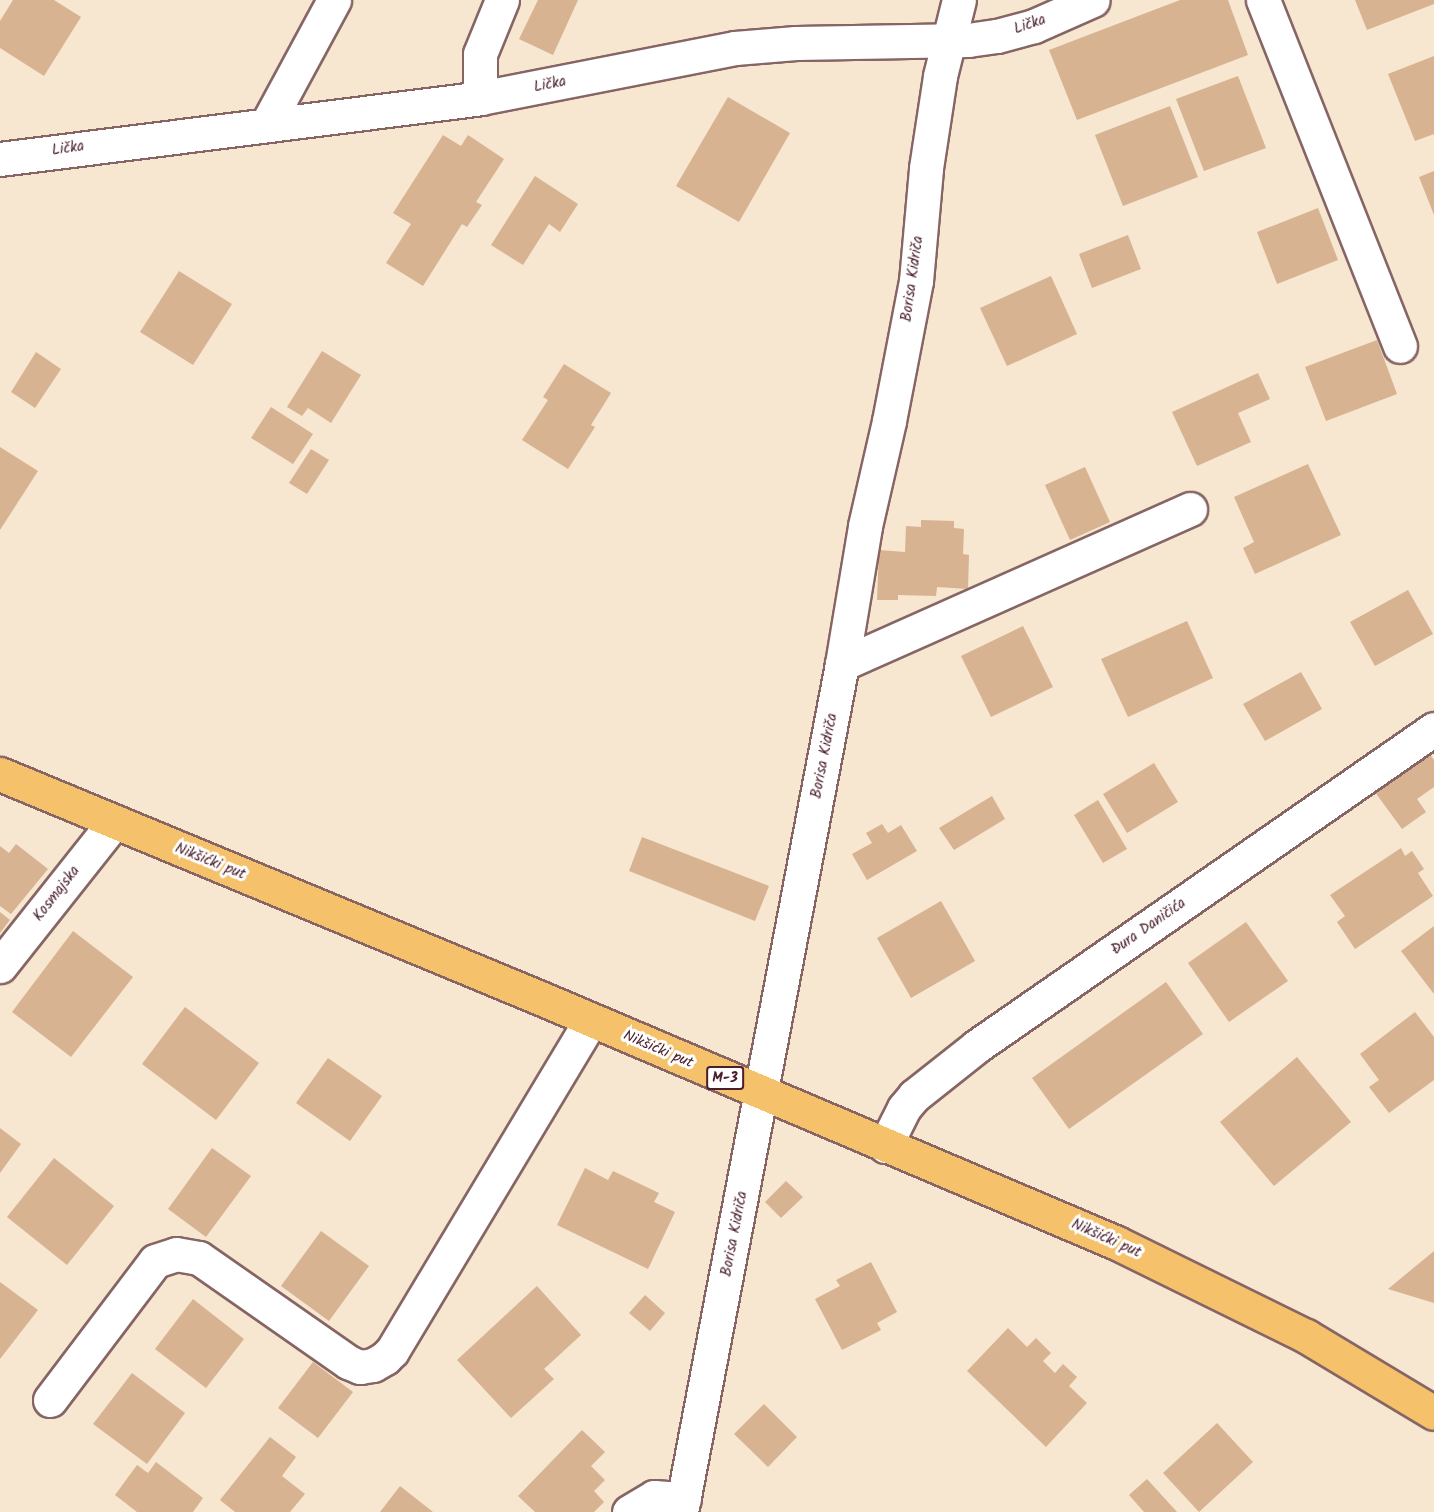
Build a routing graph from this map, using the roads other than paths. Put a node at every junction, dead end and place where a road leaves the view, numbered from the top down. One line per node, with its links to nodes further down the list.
1 (334, 0): 8 (street)
2 (502, 0): 7 (street)
3 (959, 0): 6 (street, Borisa Kidriča)
4 (1094, 0): 6 (street, Lička)
5 (1263, 0): 10 (street)
6 (950, 40): 7 (street, Lička); 12 (street, Borisa Kidriča)
7 (480, 98): 8 (street, Lička)
8 (267, 124): 9 (street, Lička)
9 (0, 159)
10 (1400, 346)
11 (1190, 509): 12 (street)
12 (842, 664): 18 (street, Borisa Kidriča)
13 (1434, 729): 19 (street, Đura Daničića)
14 (0, 774): 15 (main road, Nikšićki put / M-3)
15 (114, 822): 16 (street, Kosmajska); 17 (main road, Nikšićki put / M-3)
16 (0, 966)
17 (591, 1020): 18 (main road, Nikšićki put / M-3); 20 (street)
18 (760, 1094): 19 (main road, Nikšićki put / M-3); 22 (street, Borisa Kidriča)
19 (885, 1146): 21 (main road, Nikšićki put / M-3)
20 (50, 1400)
21 (1434, 1413)
22 (683, 1506): 23 (street)
23 (629, 1512)

